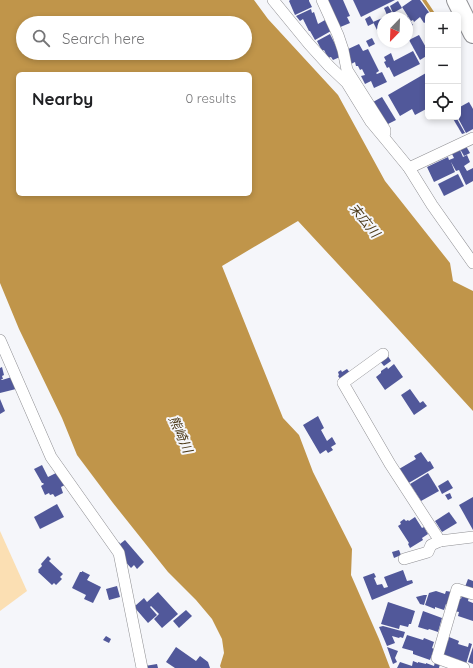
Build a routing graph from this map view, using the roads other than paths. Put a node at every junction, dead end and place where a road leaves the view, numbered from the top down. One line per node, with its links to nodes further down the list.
1 (272, 0): 6 (street)
2 (322, 0): 6 (street)
3 (456, 0): 4 (main road)
4 (473, 34)
5 (473, 138): 7 (street)
6 (386, 140): 7 (street)
7 (409, 168): 8 (street)
8 (473, 263)
9 (0, 340): 15 (street)
10 (384, 354): 12 (street)
11 (473, 537): 12 (street)
12 (440, 541): 13 (street)
13 (404, 559)
14 (473, 594): 16 (street)
15 (142, 668)
16 (464, 668)

